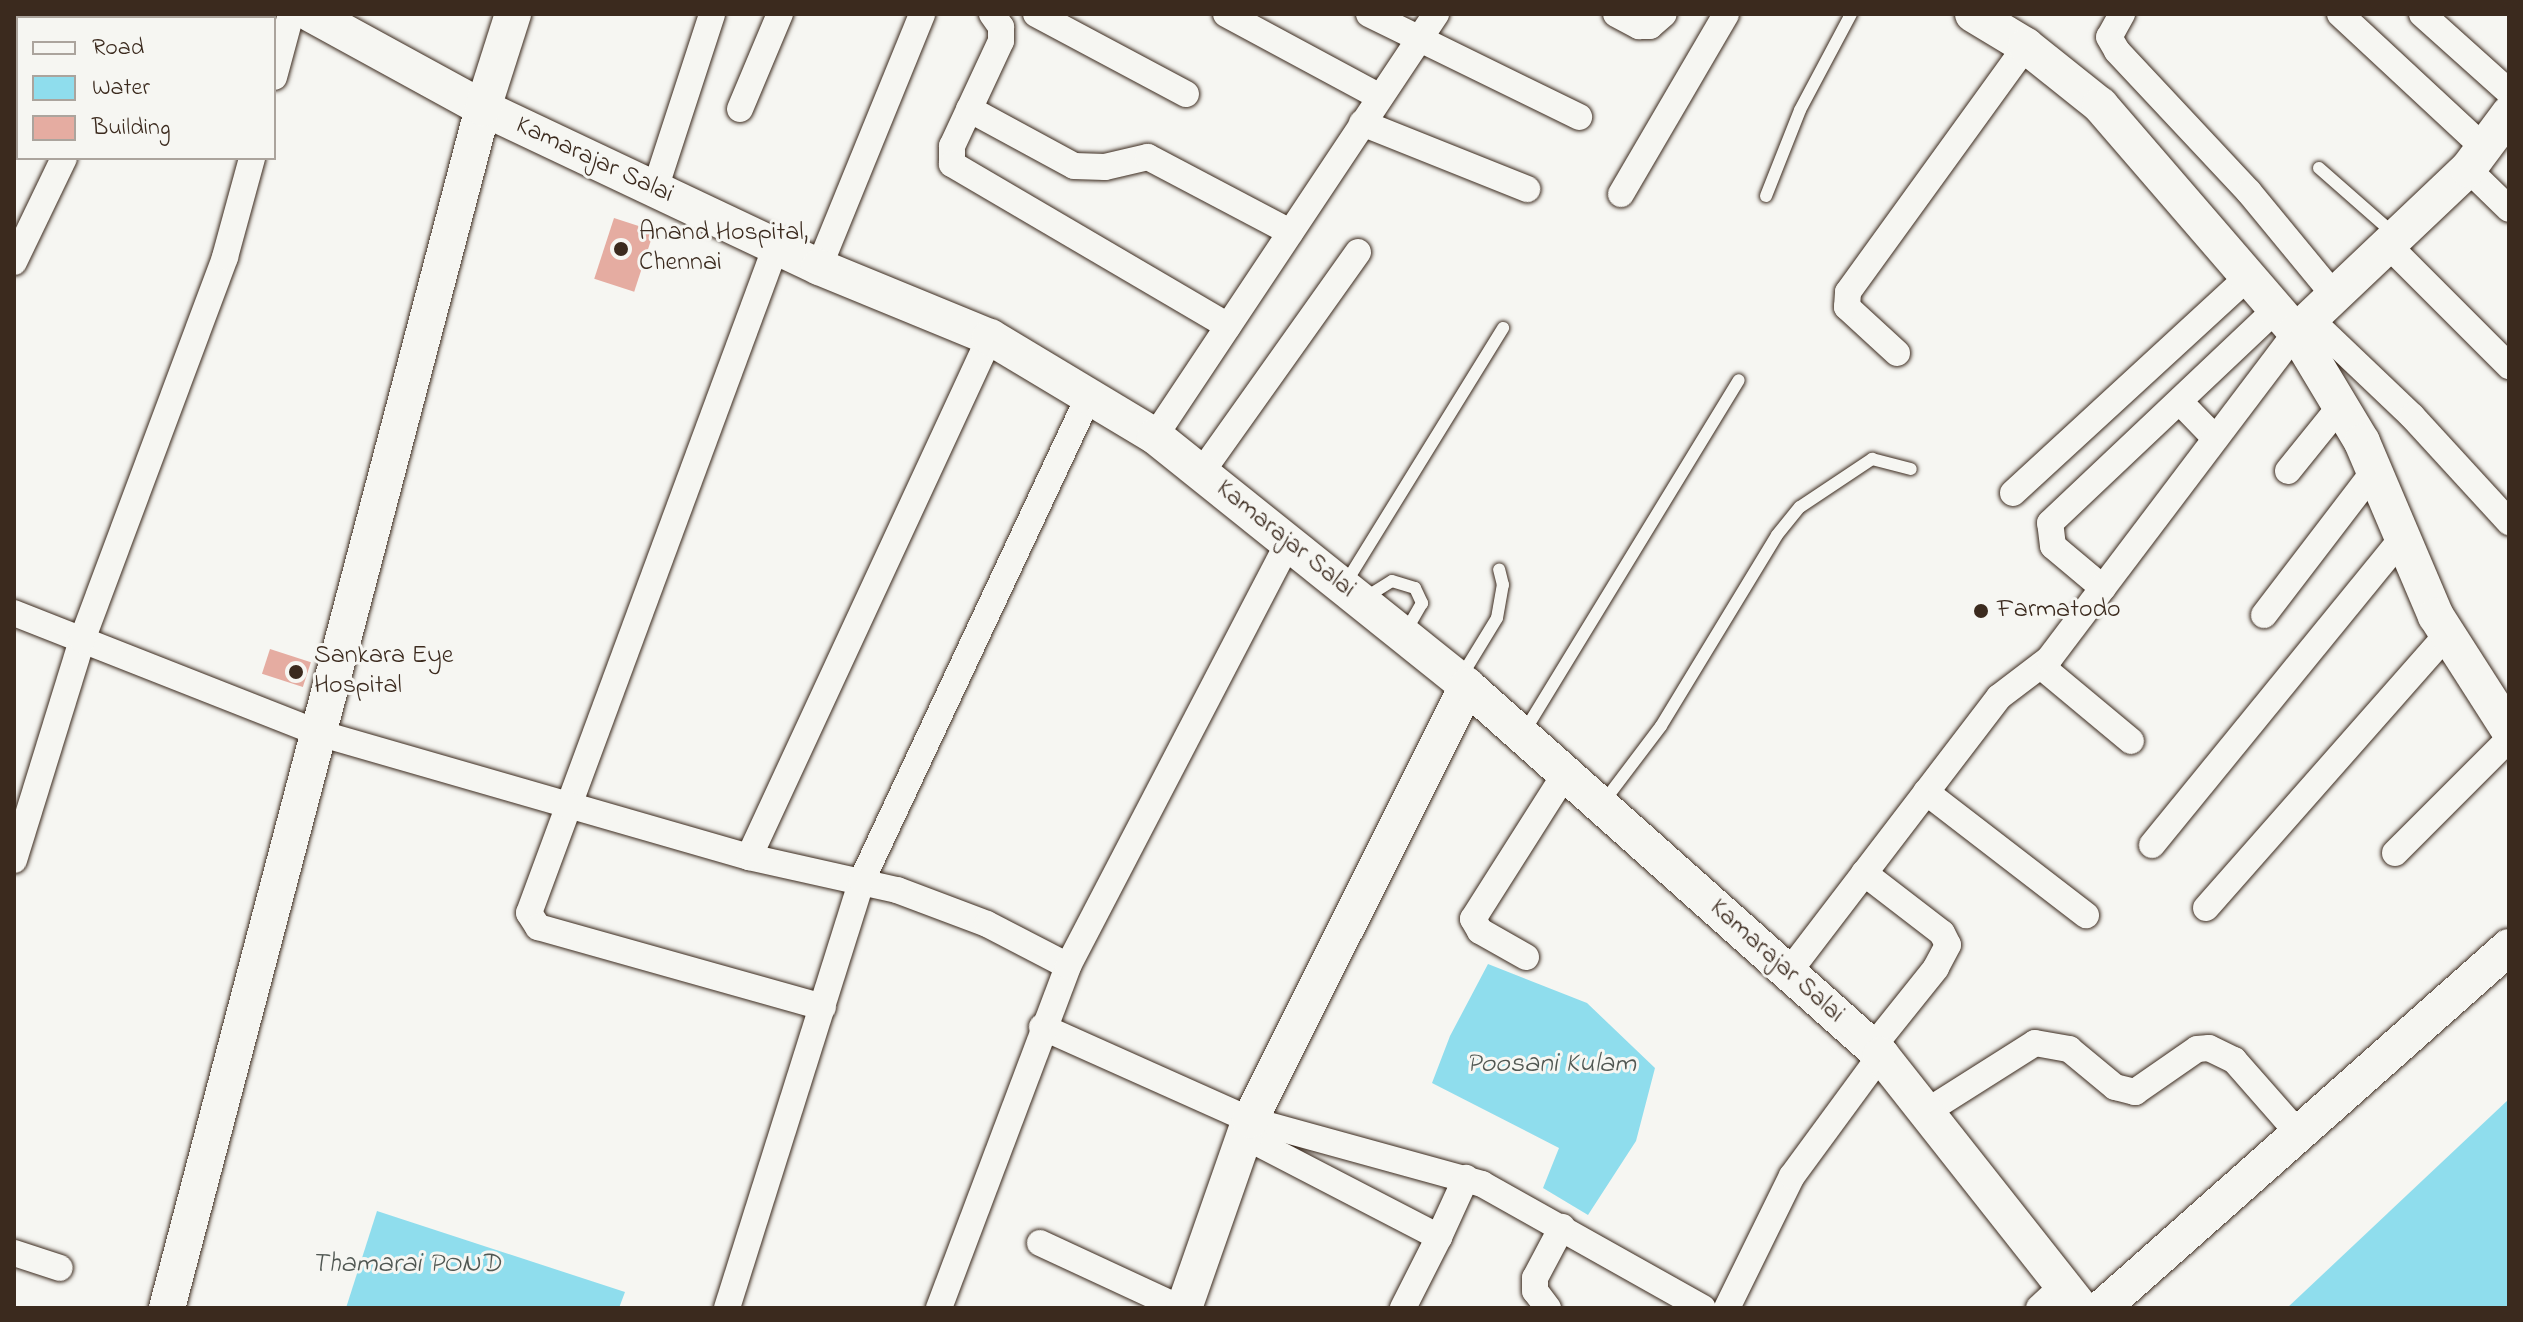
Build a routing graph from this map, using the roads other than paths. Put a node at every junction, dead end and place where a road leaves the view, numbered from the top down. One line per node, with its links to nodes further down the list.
1 (291, 14): 22 (street)
2 (311, 14): 26 (street, Kamarajar Salai)
3 (513, 14): 26 (street)
4 (780, 14): 27 (street)
5 (922, 14): 46 (street)
6 (992, 14): 28 (street)
7 (1036, 14): 24 (street)
8 (1226, 14): 25 (street)
9 (1369, 14): 20 (street)
10 (1436, 14): 20 (street)
11 (1616, 14): 12 (street)
12 (1664, 14)
13 (1726, 14): 38 (street)
14 (1851, 14): 39 (lane)
15 (1973, 14): 21 (street)
16 (2122, 14): 48 (street)
17 (2340, 14): 32 (street)
18 (2422, 14): 23 (street)
19 (712, 15): 36 (street)
20 (1420, 38): 25 (street); 30 (street)
21 (2026, 46): 47 (street); 52 (street)
22 (276, 70)
23 (2509, 92)
24 (1186, 94)
25 (1380, 97): 31 (street)
26 (483, 108): 36 (street, Kamarajar Salai); 78 (street)
27 (740, 109)
28 (969, 109): 41 (street); 49 (street)
29 (2509, 114): 32 (street)
30 (1579, 117)
31 (1362, 123): 37 (street); 41 (street)
32 (2476, 158): 40 (street); 42 (street)
33 (63, 160): 45 (street)
34 (251, 160): 74 (street)
35 (2319, 168): 42 (lane)
36 (655, 189): 43 (street, Kamarajar Salai)
37 (1527, 189)
38 (1621, 194)
39 (1766, 196)
40 (2509, 209)
41 (1290, 232): 49 (street)
42 (2392, 240): 48 (street); 53 (street)
43 (776, 246): 46 (street, Kamarajar Salai); 84 (street)
44 (1358, 252): 63 (street)
45 (14, 262)
46 (819, 267): 51 (street, Kamarajar Salai)
47 (2246, 279): 48 (street); 64 (street)
48 (2304, 314): 56 (street); 57 (street); 59 (street); 65 (street)
49 (1228, 326): 58 (street)
50 (1503, 328): 70 (lane)
51 (990, 337): 55 (street, Kamarajar Salai); 88 (street)
52 (1897, 353)
53 (2509, 366)
54 (1739, 380): 79 (lane)
55 (1090, 394): 58 (street, Kamarajar Salai); 91 (street)
56 (2180, 402): 59 (street); 69 (street)
57 (2338, 409): 61 (street); 62 (street)
58 (1155, 436): 63 (street, Kamarajar Salai)
59 (2215, 438): 69 (street)
60 (1911, 469): 85 (lane)
61 (2375, 470): 66 (street); 72 (street)
62 (2288, 471)
63 (1201, 473): 67 (street, Kamarajar Salai)
64 (2013, 493)
65 (2509, 522)
66 (2402, 538): 73 (street); 86 (street)
67 (1288, 543): 70 (street, Kamarajar Salai); 96 (street)
68 (1499, 569): 76 (lane)
69 (2103, 588): 75 (street)
70 (1352, 594): 76 (street, Kamarajar Salai)
71 (14, 613): 74 (street)
72 (2264, 615)
73 (2447, 635): 77 (street); 92 (street)
74 (82, 640): 78 (street); 89 (street)
75 (2041, 666): 81 (street); 83 (street)
76 (1463, 683): 79 (street, Kamarajar Salai); 102 (street)
77 (2509, 730)
78 (319, 733): 84 (street); 113 (street)
79 (1522, 735): 82 (street, Kamarajar Salai)
80 (2509, 739): 87 (street)
81 (2131, 741)
82 (1565, 774): 85 (street, Kamarajar Salai); 95 (street)
83 (1926, 792): 90 (street); 93 (street)
84 (566, 806): 88 (street); 98 (street)
85 (1601, 806): 97 (street, Kamarajar Salai)
86 (2152, 845)
87 (2395, 853)
88 (749, 857): 91 (street)
89 (14, 860)
90 (1864, 873): 97 (street); 100 (street)
91 (862, 880): 96 (street); 98 (street)
92 (2206, 908)
93 (2086, 915)
94 (2509, 947): 103 (street)
95 (1526, 957)
96 (1068, 966): 99 (street)
97 (1788, 973): 100 (street, Kamarajar Salai)
98 (823, 1007): 114 (street)
99 (1042, 1027): 102 (street); 115 (street)
100 (1877, 1051): 101 (street, Kamarajar Salai); 120 (street)
101 (1926, 1112): 103 (street); 112 (street, Kamarajar Salai)
102 (1247, 1128): 104 (street); 106 (street); 116 (street)
103 (2299, 1134): 121 (street)
104 (1353, 1148): 105 (street); 106 (street)
105 (1466, 1178): 107 (street); 108 (street)
106 (1339, 1185): 108 (street)
107 (1562, 1227): 118 (street); 119 (street)
108 (1439, 1237): 117 (street)
109 (1040, 1243): 116 (street)
110 (14, 1253): 111 (street)
111 (60, 1268)
112 (2062, 1300)
113 (167, 1308)
114 (727, 1308)
115 (939, 1308)
116 (1182, 1308)
117 (1403, 1308)
118 (1548, 1308)
119 (1703, 1308)
120 (1727, 1308)
121 (2102, 1308)

